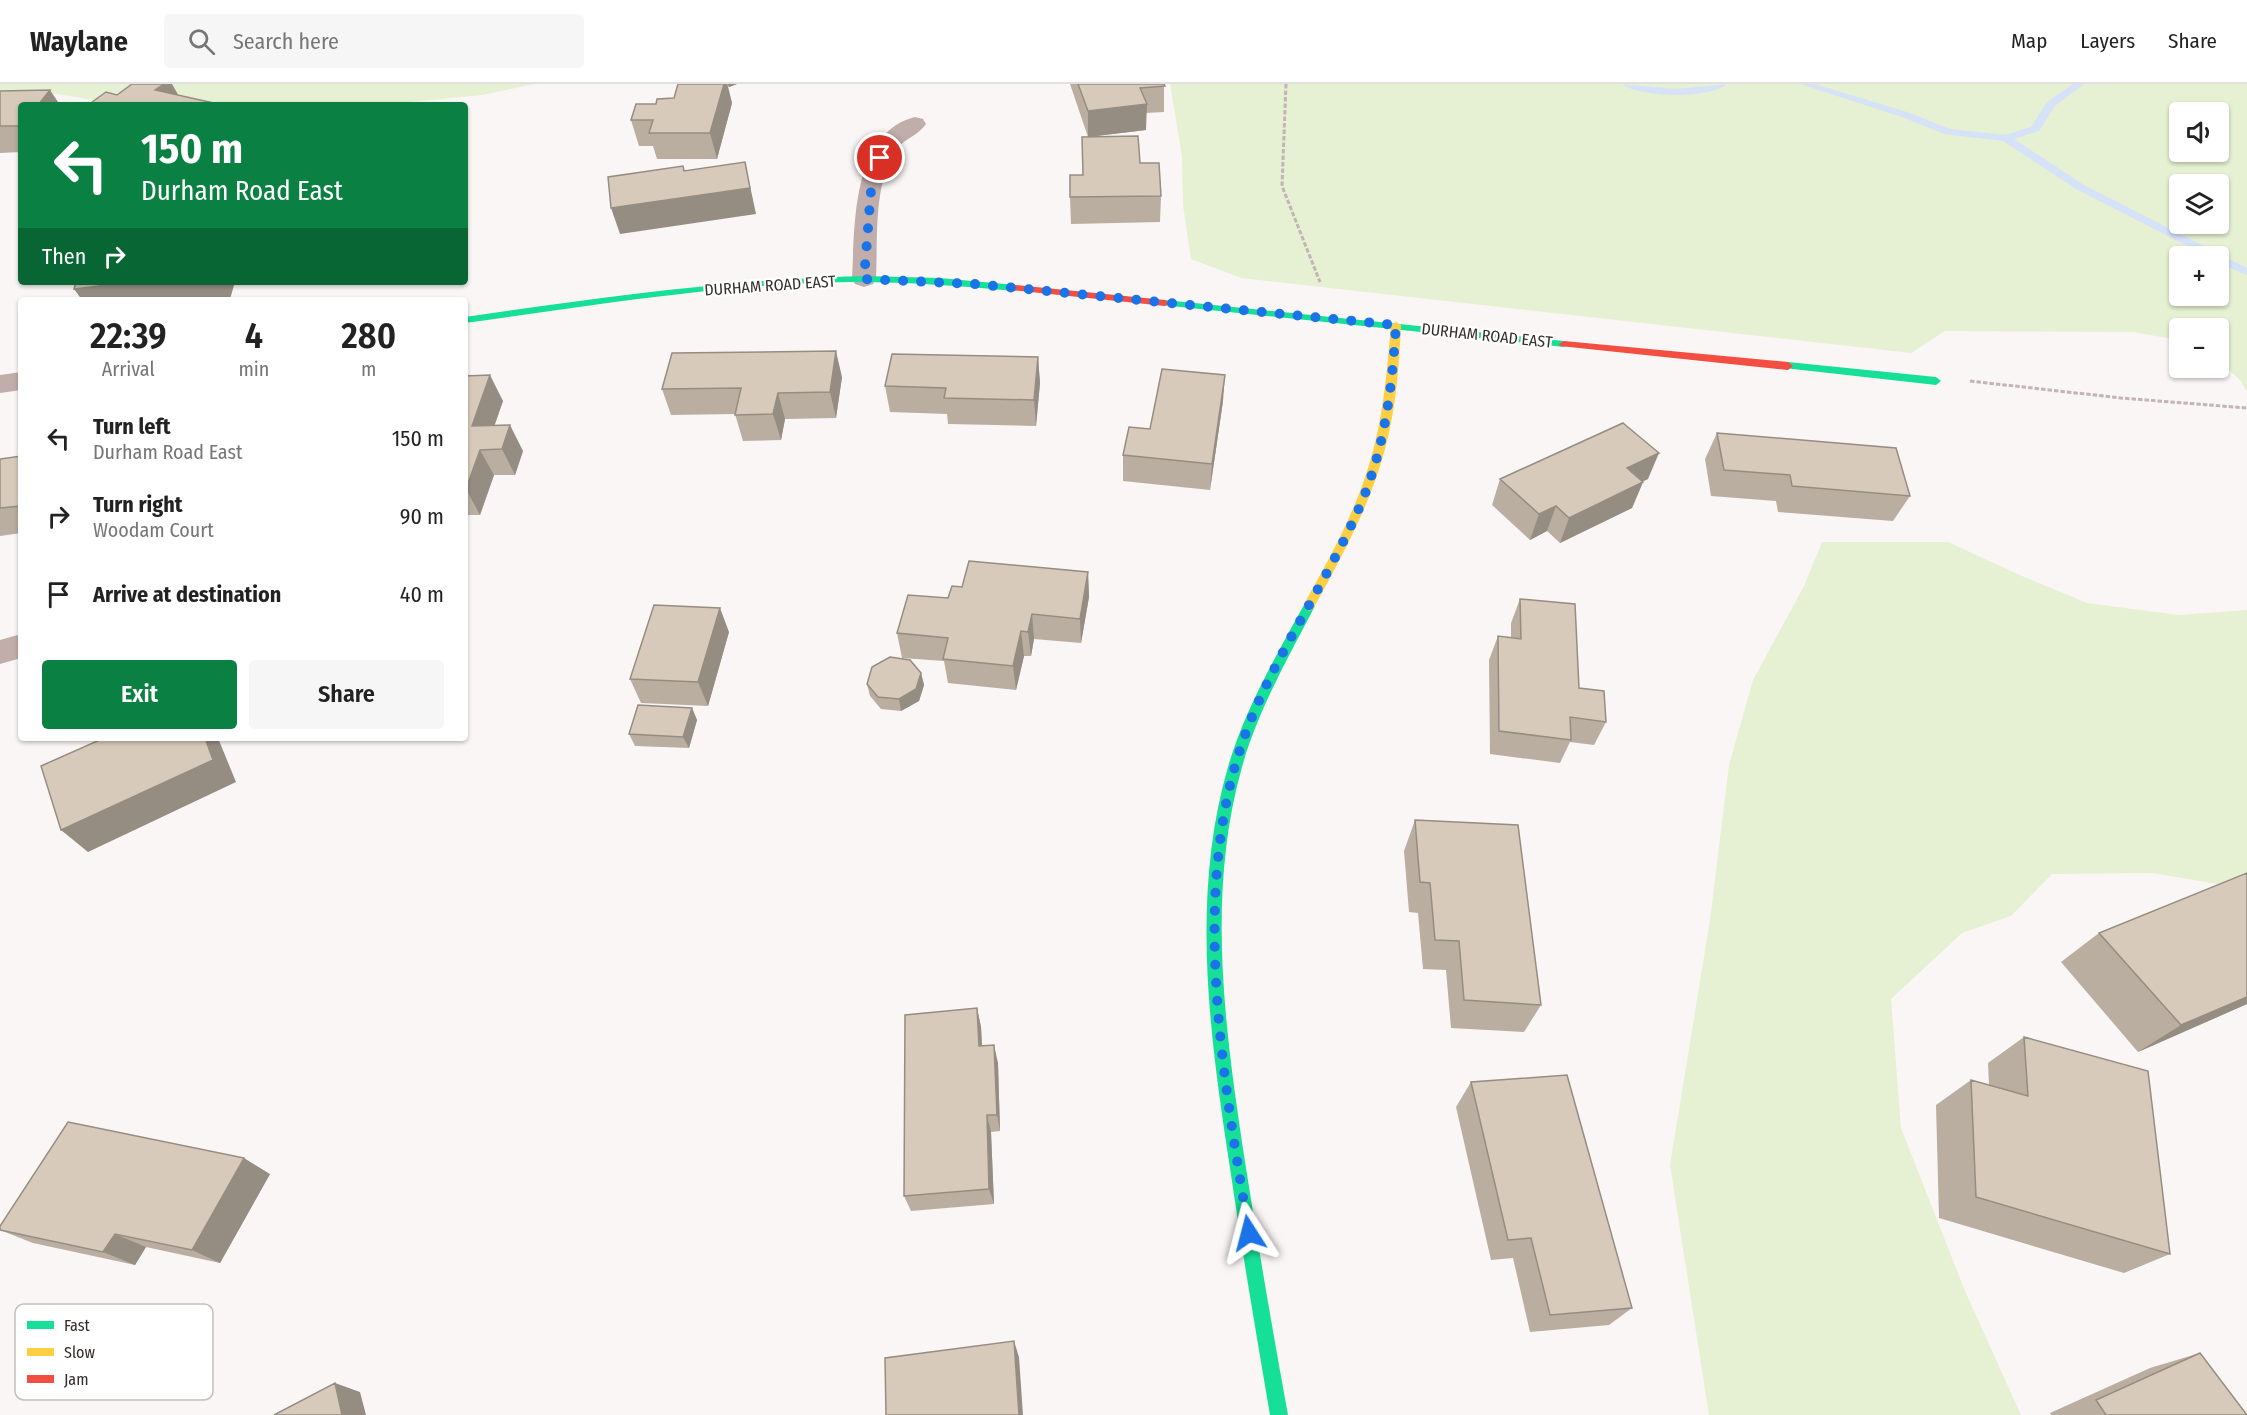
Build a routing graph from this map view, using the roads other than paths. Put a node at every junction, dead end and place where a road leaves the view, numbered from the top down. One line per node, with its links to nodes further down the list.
1 (915, 124): 2 (street)
2 (864, 279): 3 (street, DURHAM ROAD EAST); 4 (street, DURHAM ROAD EAST)
3 (468, 320)
4 (1396, 325): 6 (street, DURHAM ROAD EAST); 10 (street)
5 (18, 381): 7 (street)
6 (1936, 381)
7 (0, 384)
8 (18, 647): 9 (street)
9 (0, 652)
10 (1279, 1415)

